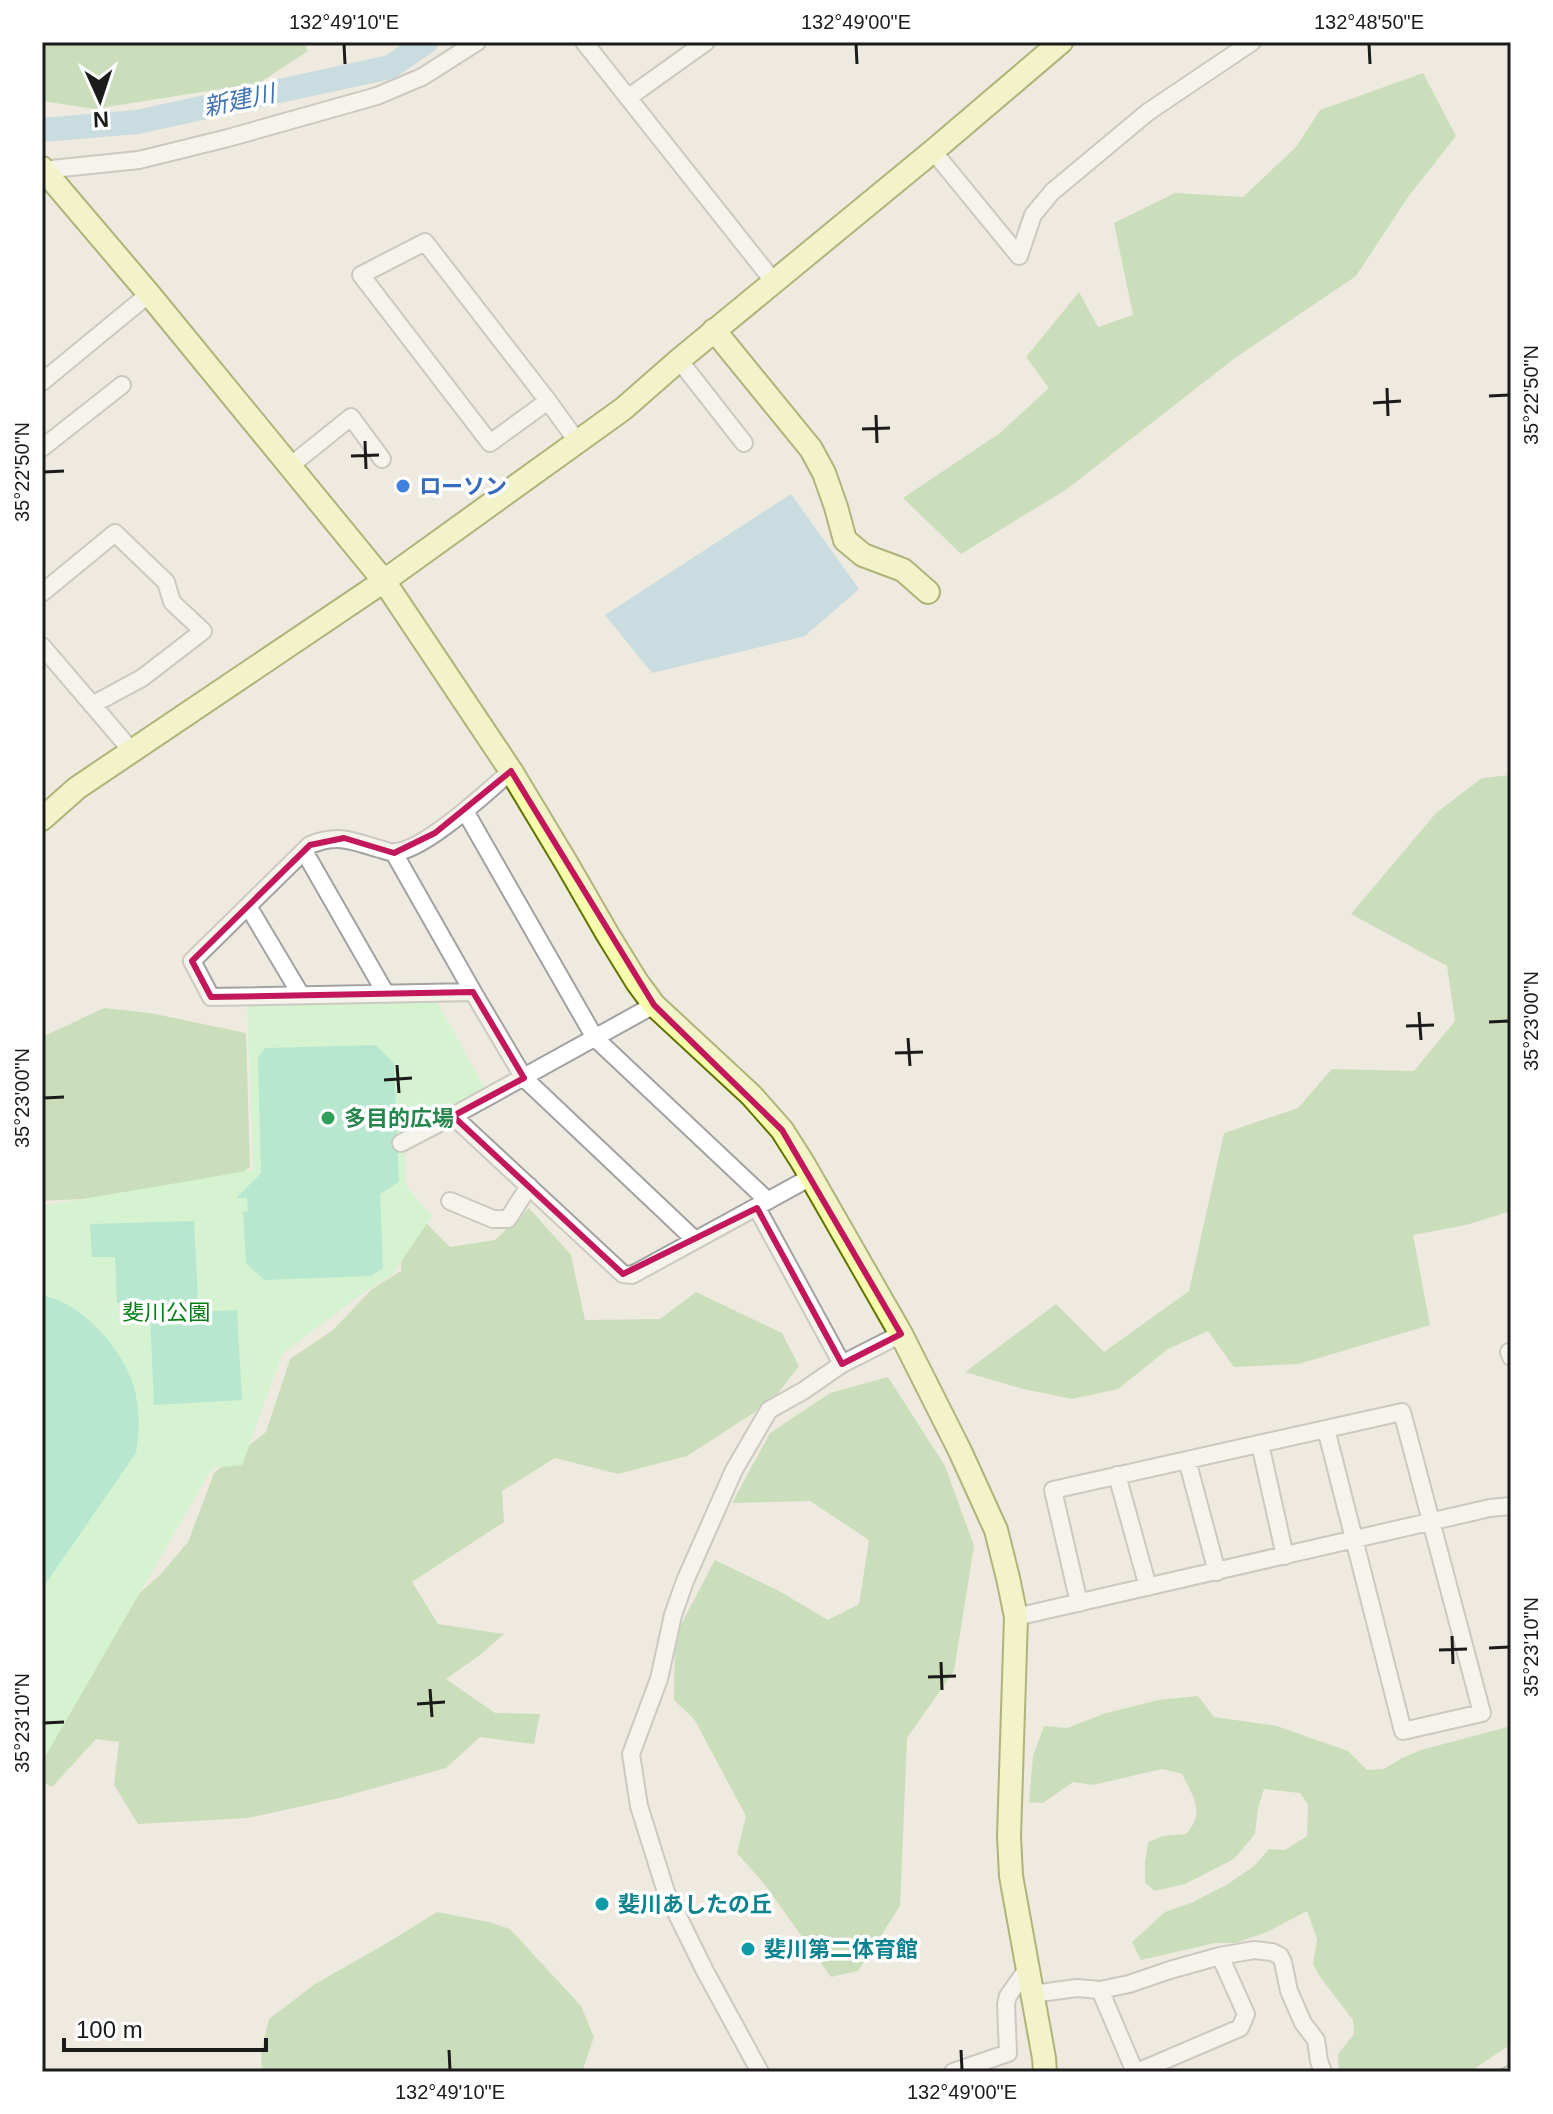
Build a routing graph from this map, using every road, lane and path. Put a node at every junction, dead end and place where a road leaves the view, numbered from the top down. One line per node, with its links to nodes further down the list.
1 (477, 42): 8 (street)
2 (584, 42): 6 (street)
3 (706, 42): 6 (street)
4 (1061, 42): 7 (street)
5 (1252, 42): 7 (street)
6 (629, 97): 9 (street)
7 (933, 151): 9 (street)
8 (42, 169): 10 (street)
9 (774, 282): 11 (street)
10 (149, 294): 13 (street); 20 (street)
11 (714, 330): 12 (street); 22 (street)
12 (679, 360): 16 (street); 17 (street)
13 (42, 382)
14 (122, 385): 18 (street)
15 (548, 401): 15 (street); 16 (street)
16 (577, 441): 21 (street)
17 (744, 443)
18 (42, 448)
19 (382, 459): 20 (street)
20 (290, 466): 21 (street)
21 (384, 581): 26 (street); 27 (street)
22 (928, 592)
23 (42, 593): 25 (street)
24 (42, 646): 25 (street)
25 (92, 705): 26 (street)
26 (131, 750): 29 (street)
27 (511, 771): 28 (street); 36 (street)
28 (465, 811): 31 (street); 37 (street)
29 (42, 819)
30 (304, 851): 31 (street); 32 (street); 34 (street)
31 (394, 853): 33 (street)
32 (248, 906): 35 (street); 35 (street)
33 (473, 992): 34 (street); 38 (street)
34 (386, 994): 35 (street)
35 (301, 995)
36 (654, 1005): 37 (street); 41 (street)
37 (595, 1038): 38 (street); 44 (street)
38 (524, 1078): 39 (street); 45 (street)
39 (453, 1116): 40 (street); 42 (street)
40 (401, 1143)
41 (811, 1177): 44 (street); 46 (street)
42 (529, 1186): 43 (street); 45 (street)
43 (450, 1201)
44 (762, 1204): 45 (street); 47 (street)
45 (695, 1240)
46 (901, 1334): 47 (street); 59 (street)
47 (842, 1364): 65 (street)
48 (1326, 1429): 49 (street); 53 (street); 54 (street)
49 (1260, 1444): 50 (street); 55 (street)
50 (1187, 1460): 51 (street); 56 (street)
51 (1117, 1475): 57 (street); 58 (street)
52 (1511, 1506): 53 (street)
53 (1433, 1523): 54 (street); 54 (street)
54 (1355, 1541): 55 (street)
55 (1285, 1556): 56 (street)
56 (1217, 1572): 57 (street)
57 (1148, 1587): 58 (street)
58 (1079, 1603): 59 (street)
59 (1016, 1617): 61 (street)
60 (1220, 1956): 62 (street); 69 (street); 70 (street)
61 (1027, 1969): 63 (street); 64 (street)
62 (1100, 1990): 63 (street); 69 (street)
63 (1032, 1994): 68 (street)
64 (1008, 2053): 66 (street); 67 (street)
65 (760, 2072)
66 (953, 2072)
67 (1007, 2072)
68 (1045, 2072)
69 (1136, 2072)
70 (1323, 2072)

